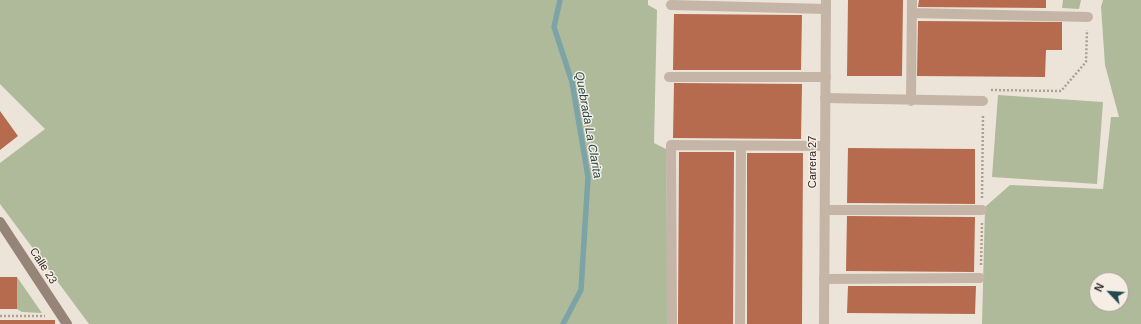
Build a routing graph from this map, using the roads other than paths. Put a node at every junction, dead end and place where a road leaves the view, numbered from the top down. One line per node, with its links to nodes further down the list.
1 (912, 0): 4 (street)
2 (826, 4): 3 (street); 7 (street, Carrera 27)
3 (671, 5)
4 (912, 12): 5 (street); 9 (street)
5 (1088, 17)
6 (669, 77): 7 (street)
7 (826, 77): 8 (street, Carrera 27)
8 (825, 98): 9 (street); 12 (street, Carrera 27)
9 (911, 101): 10 (street)
10 (984, 101)
11 (742, 146): 12 (street); 19 (street); 20 (street)
12 (825, 146): 13 (street, Carrera 27)
13 (825, 210): 14 (street); 17 (street, Carrera 27)
14 (982, 210)
15 (0, 222): 18 (main road, Calle 23)
16 (980, 278): 17 (street)
17 (824, 279): 21 (street, Carrera 27)
18 (64, 320)
19 (672, 324)
20 (740, 324)
21 (824, 324)

